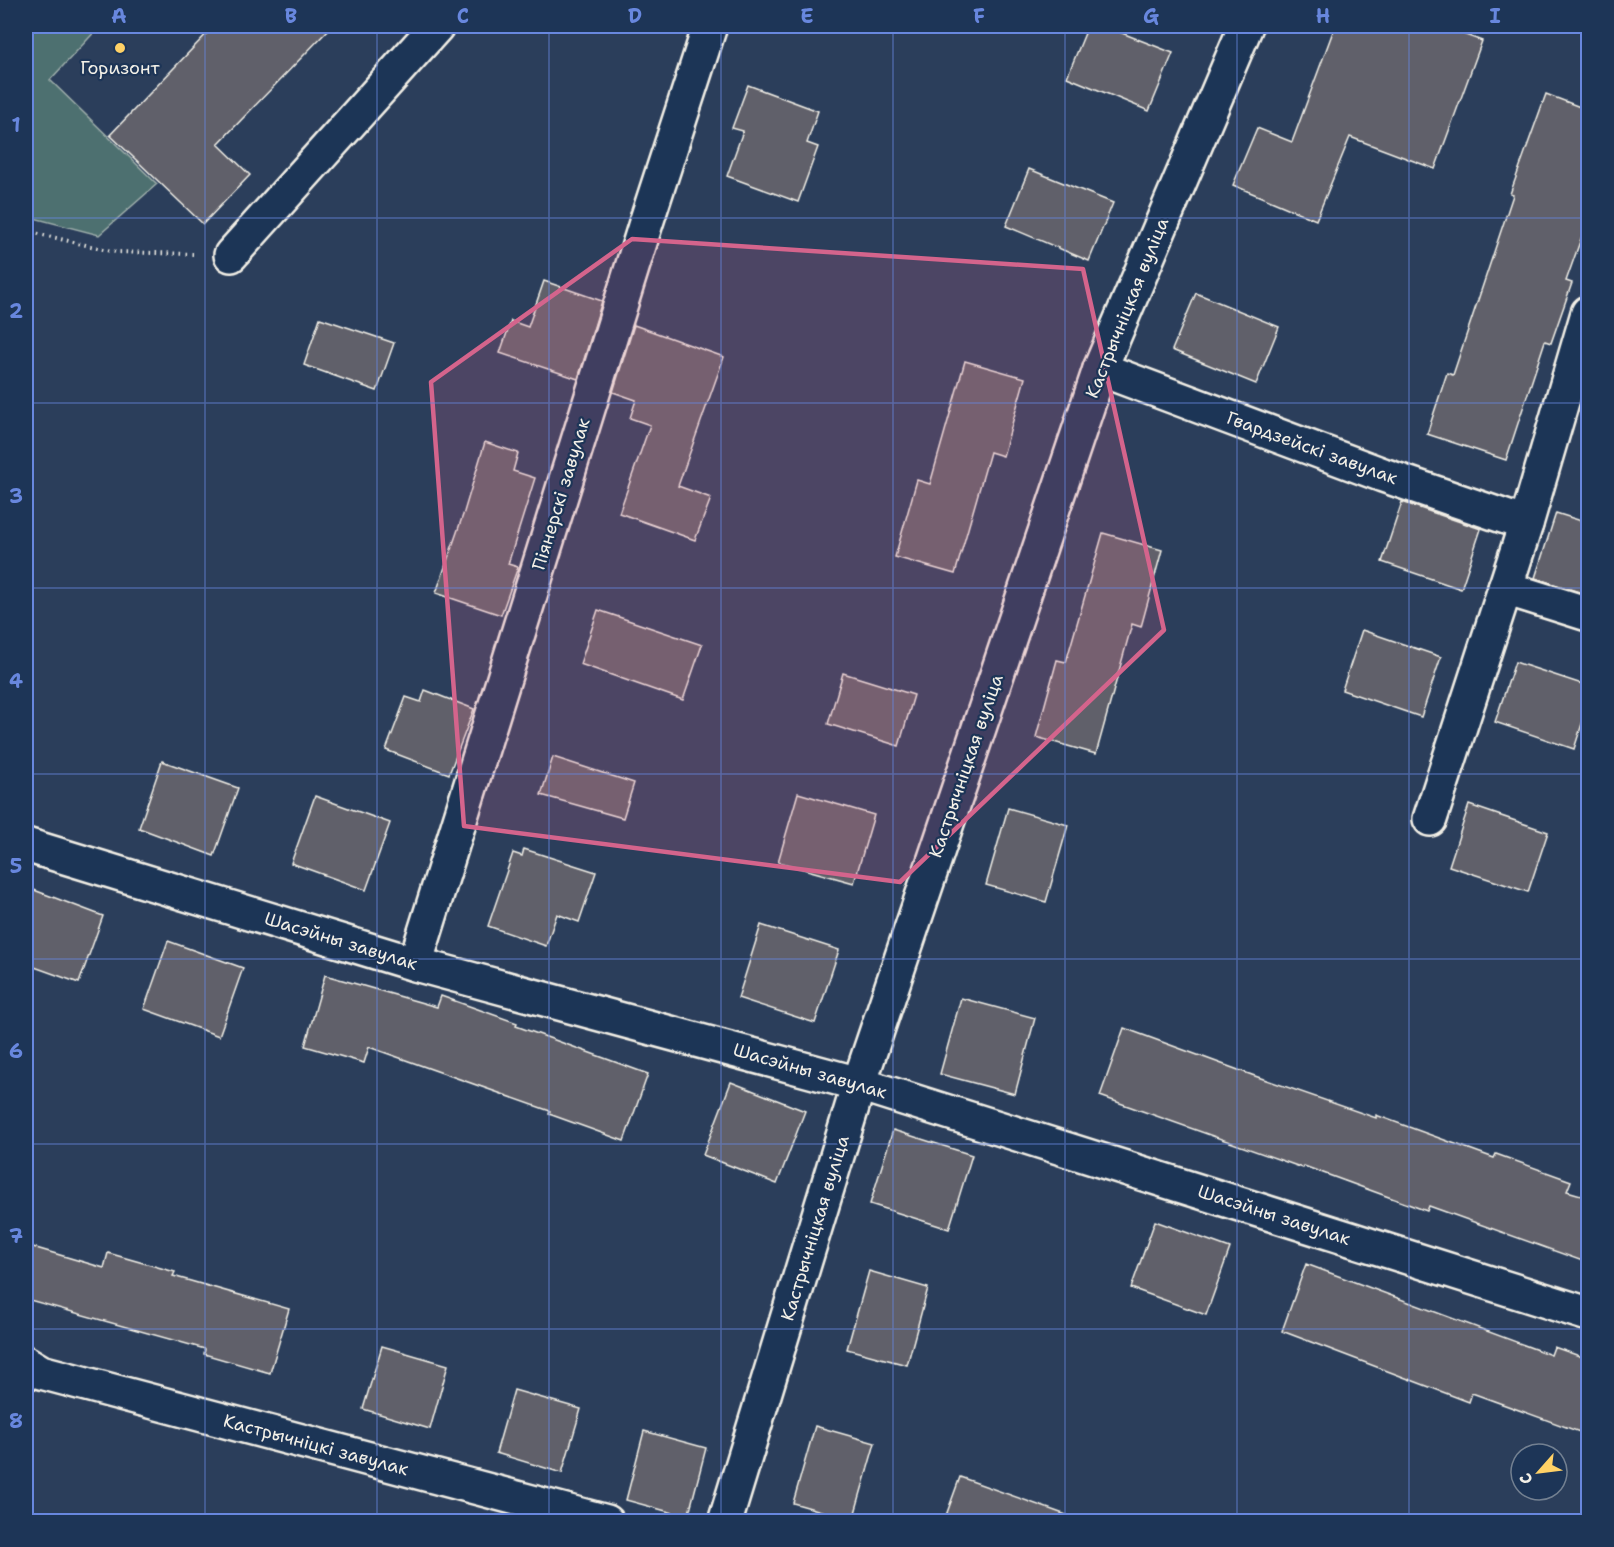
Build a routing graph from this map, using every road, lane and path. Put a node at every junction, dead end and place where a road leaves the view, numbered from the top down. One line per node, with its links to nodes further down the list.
1 (437, 26): 5 (street)
2 (710, 26): 13 (street, Піянерскі завулак)
3 (1246, 26): 7 (street, Кастрычніцкая вуліца)
4 (26, 231): 5 (path)
5 (231, 255)
6 (1588, 313): 8 (street)
7 (1100, 369): 8 (street, Гвардзейскі завулак); 14 (street, Кастрычніцкая вуліца)
8 (1526, 524): 9 (street)
9 (1505, 588): 10 (street); 11 (street)
10 (1588, 614)
11 (1431, 819)
12 (26, 846): 13 (street, Шасэйны завулак)
13 (415, 964): 14 (street, Шасэйны завулак)
14 (859, 1084): 15 (street, Шасэйны завулак); 18 (street, Кастрычніцкая вуліца)
15 (1588, 1314)
16 (26, 1364): 17 (street, Кастрычніцкі завулак)
17 (607, 1521)
18 (725, 1521)

